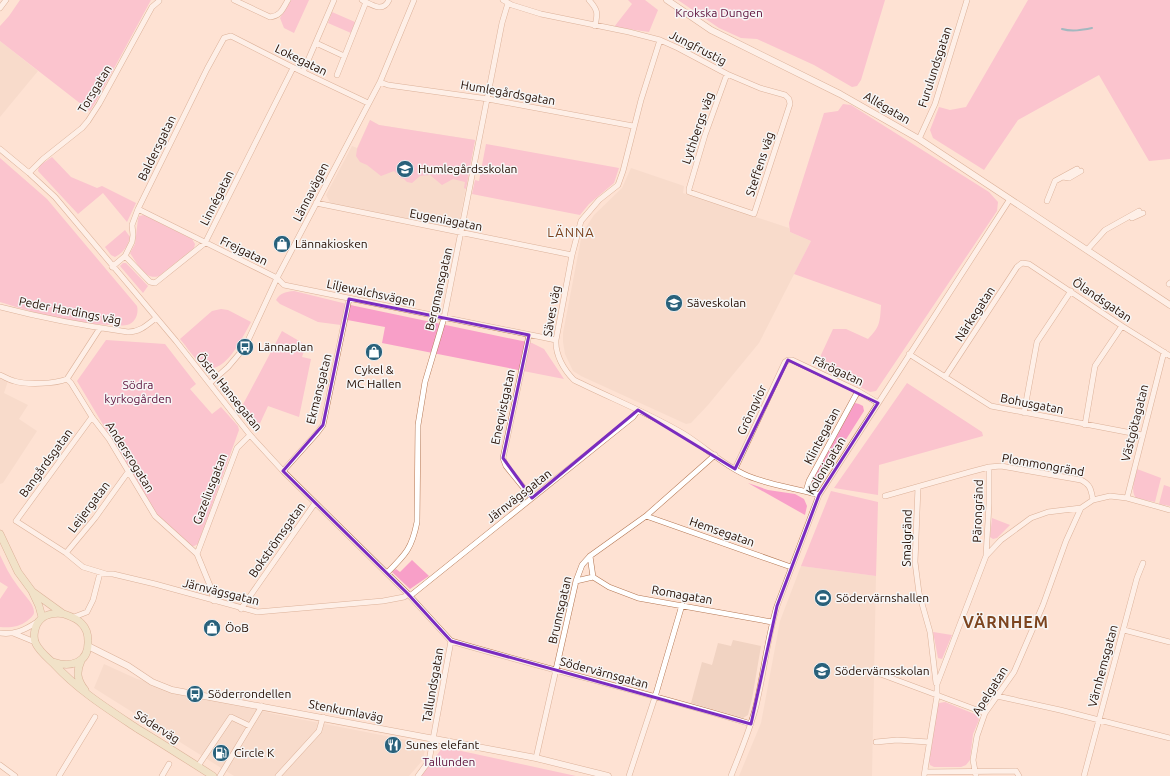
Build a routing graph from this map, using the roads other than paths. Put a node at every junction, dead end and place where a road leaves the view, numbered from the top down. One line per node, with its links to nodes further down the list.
1 (6, 0): 14 (street)
2 (234, 0): 3 (street)
3 (288, 0)
4 (334, 0): 18 (street)
5 (389, 0): 12 (street)
6 (414, 0): 24 (street, Lännavägen)
7 (503, 0): 13 (street, Jungfrustig)
8 (589, 0): 15 (street)
9 (667, 0): 29 (street, Allégatan)
10 (967, 0): 29 (street, Furulundsgatan)
11 (159, 1): 32 (street, Torsgatan)
12 (364, 1): 19 (street)
13 (512, 3): 15 (street, Jungfrustig); 25 (street, Bergmansgatan)
14 (0, 8)
15 (595, 26): 17 (street, Jungfrustig)
16 (225, 37): 20 (street, Lokegatan); 37 (street, Baldersgatan)
17 (660, 40): 22 (street, Jungfrustig); 28 (street, Säves väg)
18 (316, 43): 19 (street); 21 (street)
19 (344, 56): 23 (street)
20 (293, 68): 21 (street, Lokegatan); 40 (street, Linnégatan)
21 (303, 72): 27 (street, Lokegatan)
22 (727, 74): 26 (street, Jungfrustig); 33 (street, Lythbergs väg)
23 (337, 75)
24 (380, 82): 25 (street, Humlegårdsgatan); 27 (street, Lännavägen)
25 (488, 99): 28 (street, Humlegårdsgatan); 39 (street, Bergmansgatan)
26 (789, 99): 33 (street, Steffens väg)
27 (368, 103): 36 (street, Lännavägen)
28 (633, 126): 42 (street, Säves väg)
29 (919, 139): 34 (street, Allégatan)
30 (0, 149): 32 (street, Östra Hansegatan)
31 (1079, 170): 35 (street)
32 (29, 173): 45 (street, Östra Hansegatan)
33 (689, 189)
34 (1010, 199): 41 (street, Allégatan); 58 (street, Kolonigatan)
35 (1047, 201)
36 (316, 203): 39 (street, Eugeniagatan); 46 (street, Lännavägen)
37 (138, 209): 40 (street, Frejgatan); 43 (street, Baldersgatan)
38 (1141, 212): 41 (street)
39 (461, 233): 42 (street, Eugeniagatan); 52 (street, Bergmansgatan)
40 (205, 243): 43 (street, Linnégatan); 46 (street, Frejgatan)
41 (1087, 250): 49 (street, Allégatan)
42 (572, 255): 56 (street, Säves väg)
43 (125, 256): 45 (street, Baldersgatan)
44 (1022, 263): 47 (street, Ölandsgatan); 62 (street, Närkegatan)
45 (112, 267): 51 (street, Östra Hansegatan)
46 (277, 278): 48 (street, Liljewalchsvägen); 64 (street, Lännavägen)
47 (1071, 292): 53 (street, Ölandsgatan); 68 (street)
48 (349, 299): 52 (street, Liljewalchsvägen); 76 (street, Ekmansgatan)
49 (1170, 305)
50 (0, 307): 54 (street, Peder Hardings väg)
51 (156, 318): 54 (street, Peder Hardings väg); 64 (street, Östra Hansegatan)
52 (444, 318): 55 (street, Liljewalchsvägen); 98 (street, Bergmansgatan)
53 (1122, 326): 57 (street, Ölandsgatan); 70 (street)
54 (100, 328): 63 (street)
55 (529, 335): 56 (street, Liljewalchsvägen); 82 (street, Eneqvistgatan)
56 (556, 340): 67 (street, Säves väg)
57 (1164, 352): 59 (street, Ölandsgatan); 72 (street, Västgötagatan)
58 (908, 354): 62 (street, Bohusgatan); 66 (street, Kolonigatan)
59 (1170, 356)
60 (788, 360): 65 (street, Fårögatan); 75 (street, Grönqvior)
61 (0, 375): 63 (street)
62 (945, 377): 68 (street, Bohusgatan)
63 (67, 379): 69 (street, Andersrogatan)
64 (210, 383): 71 (street, Östra Hansegatan)
65 (858, 391): 66 (street, Fårögatan); 79 (street, Klintegatan)
66 (878, 403): 80 (street, Kolonigatan)
67 (638, 410): 73 (street, Säves väg); 82 (street, Järnvägsgatan)
68 (1024, 413): 70 (street, Bohusgatan)
69 (92, 417): 77 (street, Andersrogatan); 89 (street, Bangårdsgatan)
70 (1085, 425): 72 (street, Bohusgatan)
71 (250, 435): 76 (street, Östra Hansegatan); 92 (street, Gazeliusgatan)
72 (1142, 435): 83 (street, Västgötagatan)
73 (715, 455): 75 (street, Säves väg); 88 (street, Brunnsgatan)
74 (989, 467): 78 (street, Plommongränd); 84 (street, Plommongränd); 94 (street, Pärongränd)
75 (735, 469): 79 (street, Säves väg)
76 (283, 471): 85 (street, Östra Hansegatan)
77 (128, 472): 91 (street, Leijergatan); 92 (street, Andersrogatan)
78 (918, 487): 81 (street, Plommongränd); 121 (street, Smalgränd)
79 (806, 491): 80 (street, Säves väg)
80 (818, 495): 96 (street, Kolonigatan)
81 (885, 496)
82 (532, 498): 102 (street, Järnvägsgatan)
83 (1127, 498): 84 (street); 87 (street)
84 (1093, 500): 86 (street)
85 (315, 503): 98 (street, Östra Hansegatan); 105 (street, Bokströmsgatan)
86 (1081, 508): 94 (street); 123 (street, Apelgatan)
87 (1170, 510)
88 (646, 516): 93 (street, Brunnsgatan); 96 (street, Hemsegatan)
89 (16, 521): 91 (street, Järnvägsgatan)
90 (0, 534): 101 (main road)
91 (66, 553): 97 (street, Järnvägsgatan)
92 (197, 554): 103 (street, Andersrogatan)
93 (590, 556): 99 (street); 100 (street, Brunnsgatan)
94 (986, 556): 121 (street)
95 (1143, 563): 110 (street, Värnhemsgatan)
96 (792, 567): 109 (street, Kolonigatan)
97 (100, 573): 103 (street, Järnvägsgatan); 107 (street)
98 (387, 573): 102 (street, Östra Hansegatan)
99 (593, 577): 100 (street); 104 (street, Romagatan)
100 (576, 581): 119 (street, Brunnsgatan)
101 (32, 591): 106 (main road); 108 (main road)
102 (409, 595): 105 (street, Järnvägsgatan); 113 (street, Östra Hansegatan)
103 (214, 601): 105 (street, Järnvägsgatan)
104 (682, 605): 109 (street, Romagatan); 125 (street)
105 (241, 608)
106 (62, 614): 107 (main road); 108 (main road)
107 (74, 617): 116 (main road)
108 (40, 620): 112 (street); 114 (main road)
109 (772, 622): 131 (street, Kolonigatan)
110 (1124, 630): 115 (street); 130 (street, Värnhemsgatan)
111 (0, 633): 112 (street)
112 (13, 633): 114 (street)
113 (451, 641): 119 (street, Södervärnsgatan); 134 (street, Tallundsgatan)
114 (35, 642): 118 (main road)
115 (1170, 642)
116 (88, 646): 117 (main road); 126 (street, Stenkumlaväg)
117 (81, 660): 118 (main road); 124 (main road, Söderväg)
118 (53, 662): 124 (main road, Söderväg)
119 (556, 670): 125 (street, Södervärnsgatan); 137 (street, Brunnsgatan)
120 (875, 672): 122 (street)
121 (937, 684): 122 (street)
122 (937, 696): 127 (street); 136 (street)
123 (997, 696): 127 (street, Apelgatan); 130 (street)
124 (90, 697): 140 (main road, Söderväg)
125 (654, 697): 131 (street, Södervärnsgatan); 151 (street)
126 (262, 706): 129 (street, Stenkumlaväg); 132 (street)
127 (985, 713): 142 (street, Apelgatan)
128 (95, 717): 143 (street)
129 (323, 717): 134 (street, Stenkumlaväg); 148 (street)
130 (1099, 720): 133 (street); 154 (street, Värnhemsgatan)
131 (751, 724): 152 (street, Kolonigatan)
132 (250, 726): 140 (street); 147 (street)
133 (1170, 738)
134 (433, 739): 137 (street, Stenkumlaväg); 149 (street, Tallundsgatan)
135 (876, 742): 136 (street)
136 (929, 742): 141 (street)
137 (536, 758): 150 (street, Stenkumlaväg)
138 (169, 764): 145 (street)
139 (0, 766): 144 (street)
140 (198, 766): 146 (main road, Söderväg)
141 (924, 774): 142 (street)
142 (976, 774): 153 (street)
143 (61, 775)
144 (15, 776)
145 (162, 776)
146 (213, 776)
147 (220, 776)
148 (278, 776)
149 (418, 776)
150 (608, 776)
151 (629, 776)
152 (731, 776)
153 (1019, 776)
154 (1084, 776)

